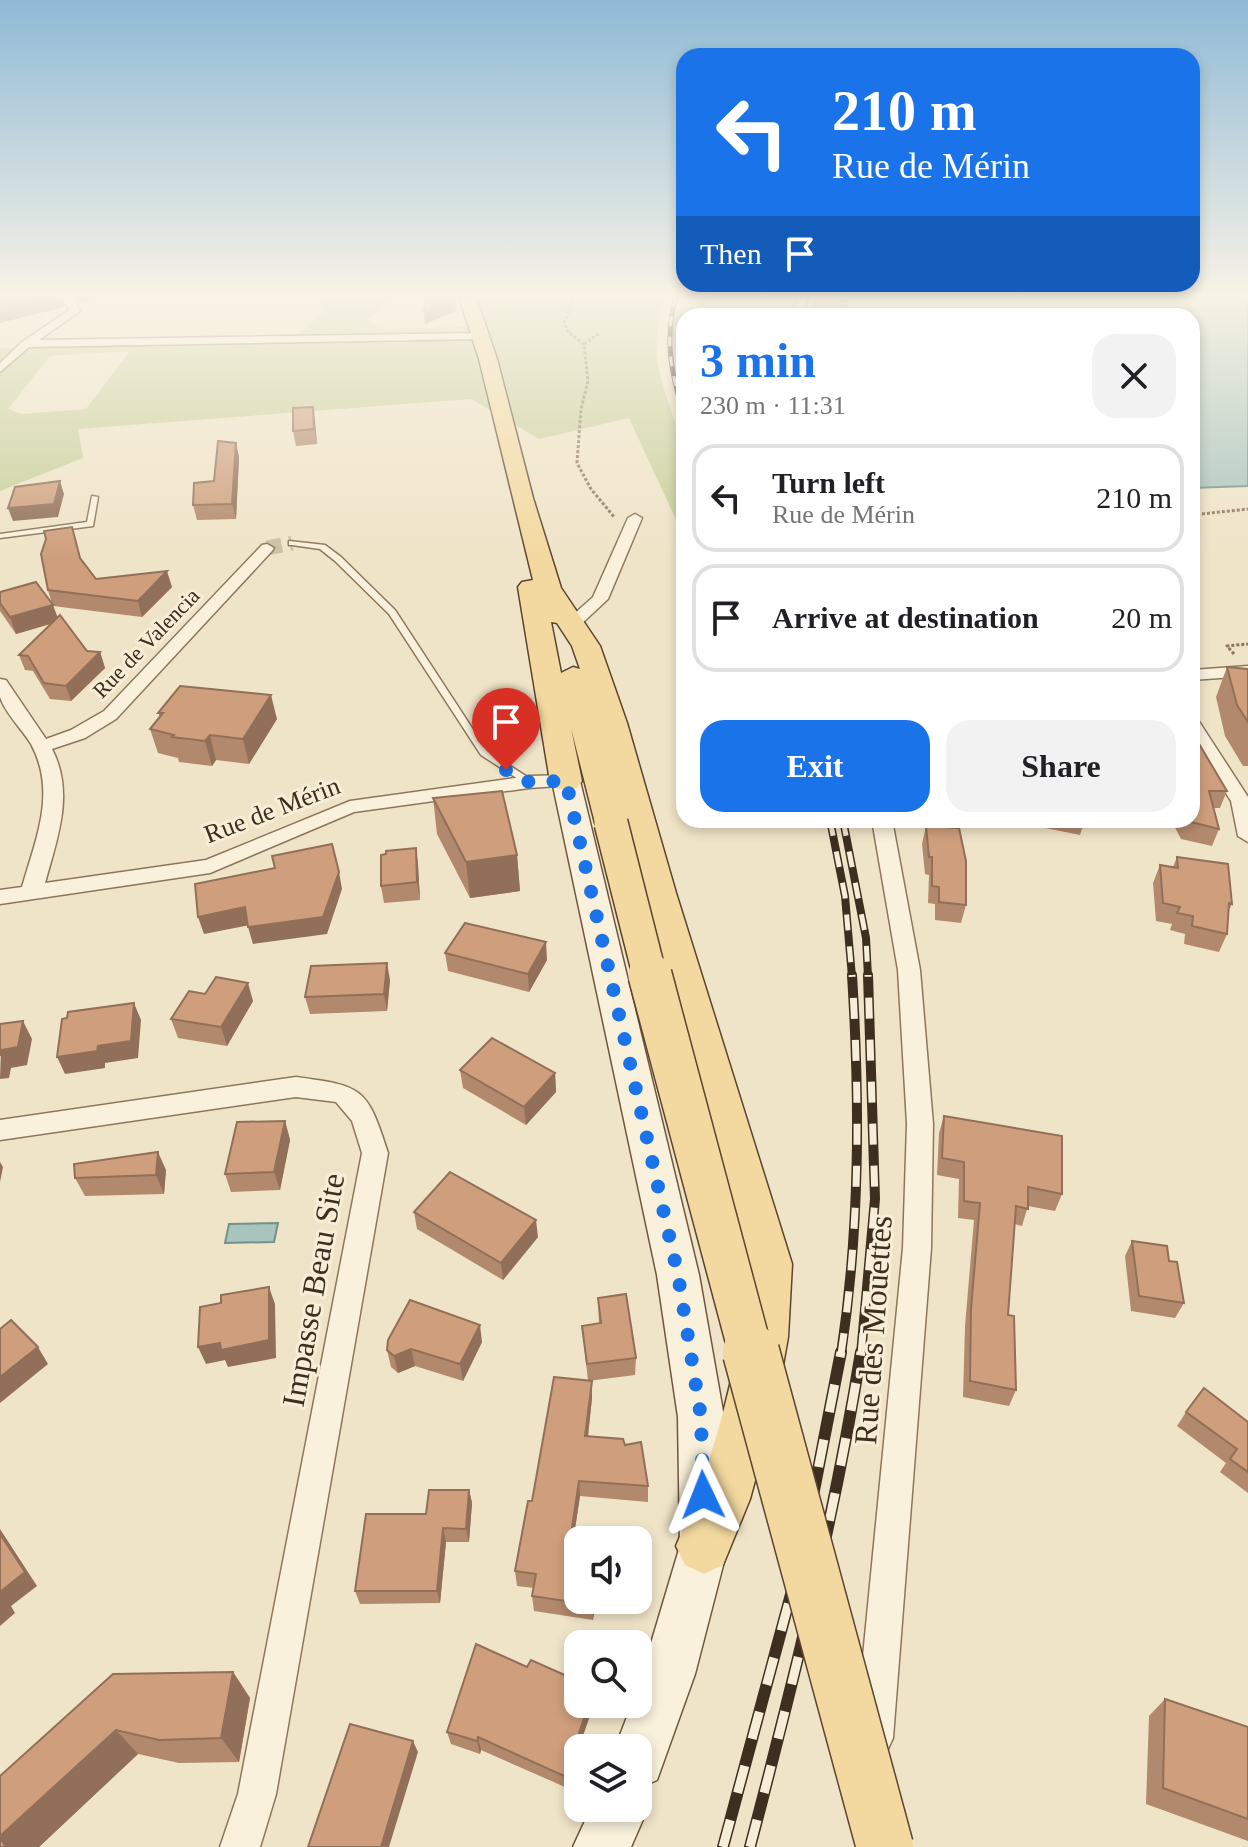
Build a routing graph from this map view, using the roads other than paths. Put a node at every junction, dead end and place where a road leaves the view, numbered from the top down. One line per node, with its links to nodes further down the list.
1 (494, 383): 3 (main road)
2 (94, 497): 5 (lane)
3 (522, 498): 8 (main road); 15 (main road)
4 (635, 518): 9 (street)
5 (0, 536)
6 (292, 543): 15 (lane)
7 (267, 548): 14 (street, Rue de Valencia)
8 (550, 591): 9 (main road); 28 (main road, bridge)
9 (571, 625): 22 (main road)
10 (1248, 671): 11 (street)
11 (1200, 674)
12 (0, 684): 14 (street)
13 (1200, 736): 16 (street)
14 (41, 747): 19 (street)
15 (547, 782): 19 (street, Rue de Mérin); 22 (main road)
16 (1244, 801): 18 (street)
17 (883, 828): 27 (street, Rue des Mouettes)
18 (1248, 836)
19 (31, 894): 20 (street, Rue de Mérin)
20 (0, 897)
21 (0, 1130): 25 (street, Impasse Beau Site)
22 (704, 1546): 23 (main road)
23 (648, 1734)
24 (614, 1822): 26 (main road)
25 (240, 1847)
26 (602, 1847)
27 (865, 1847)
28 (885, 1847)

